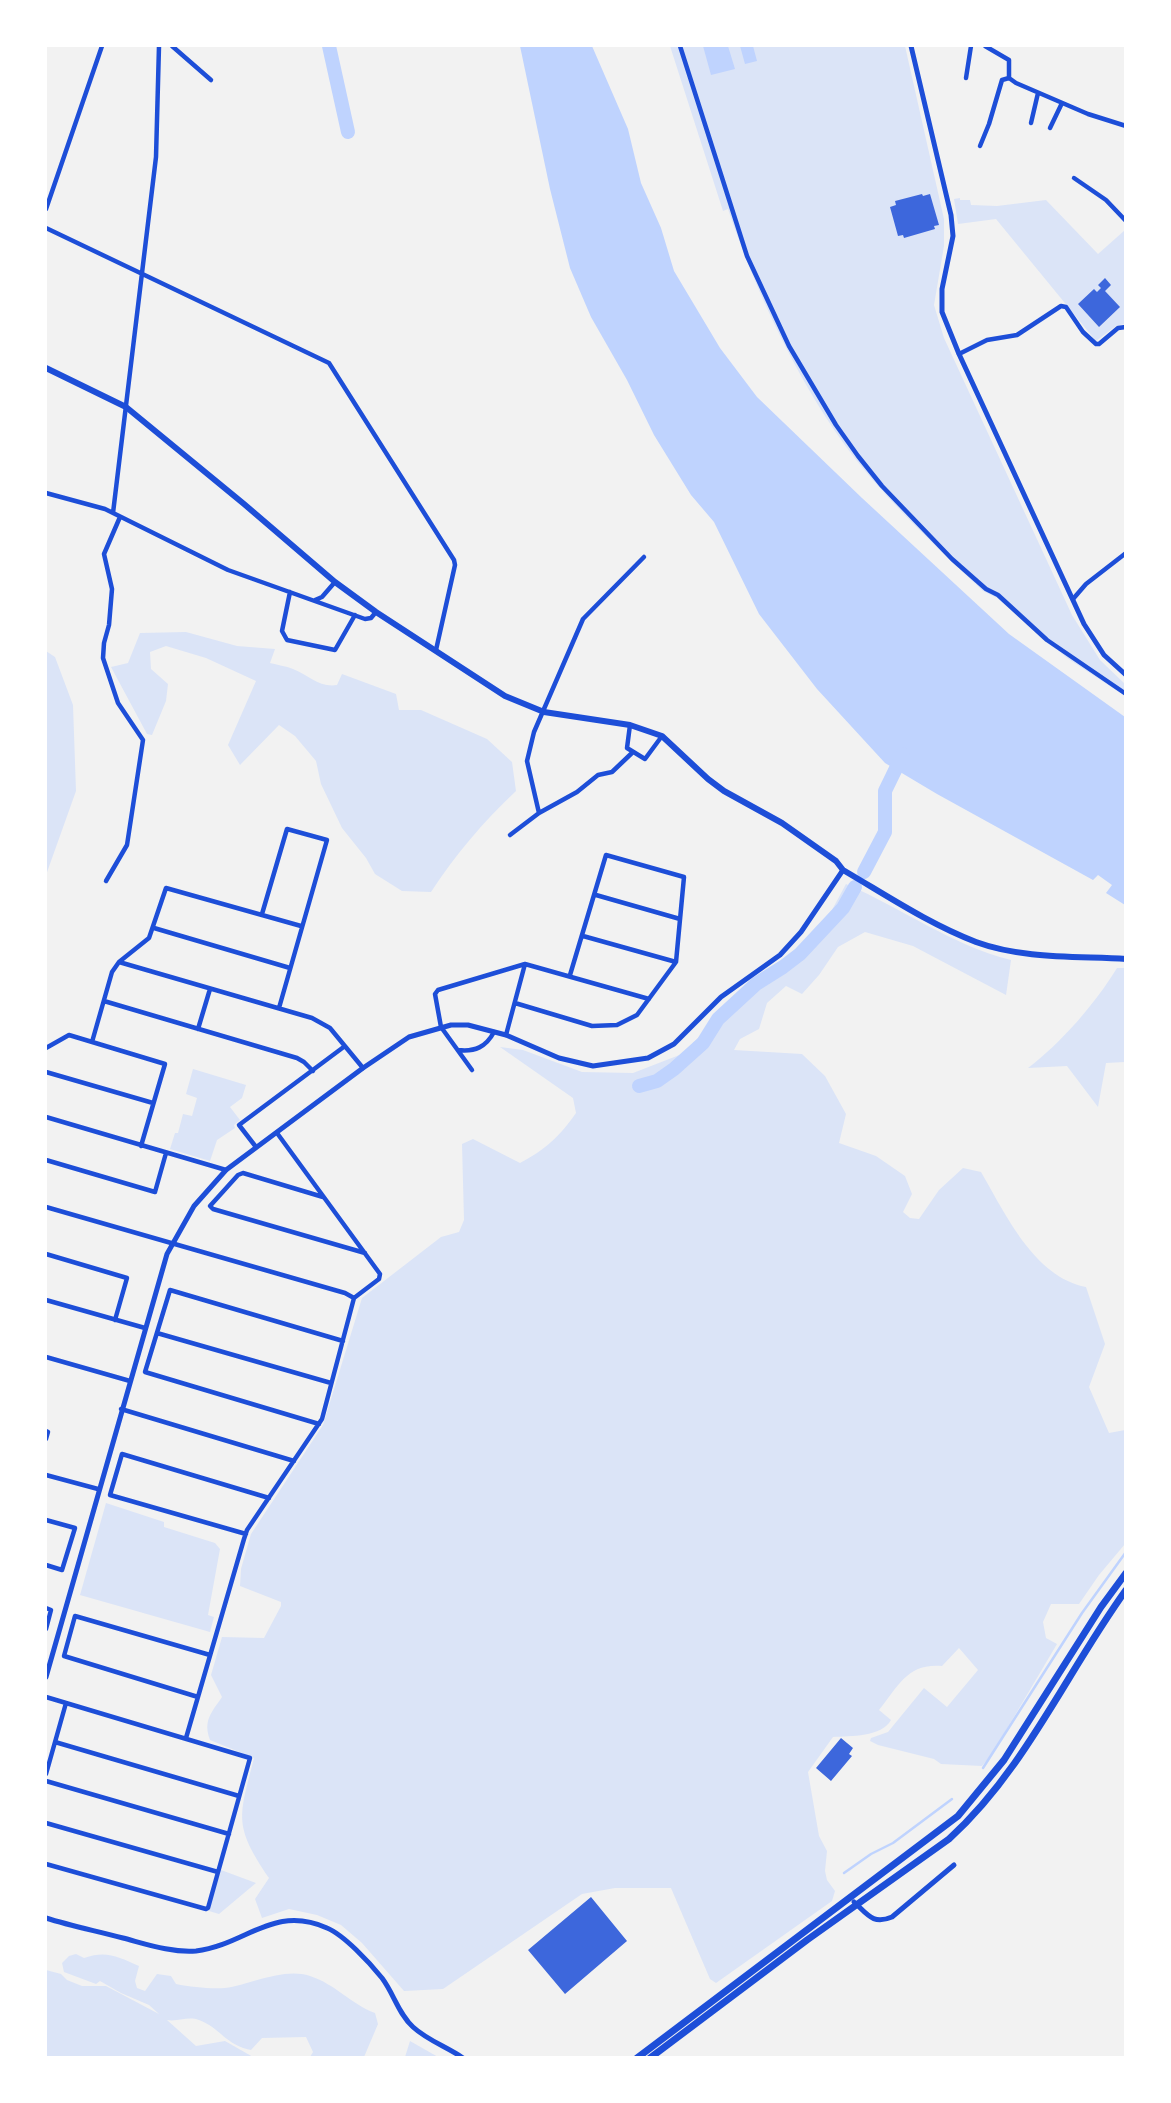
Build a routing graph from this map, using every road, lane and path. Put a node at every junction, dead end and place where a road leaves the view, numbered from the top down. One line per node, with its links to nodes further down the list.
1 (102, 46): 18 (street)
2 (159, 46): 21 (street)
3 (172, 46): 10 (street)
4 (680, 46): 39 (street)
5 (911, 46): 23 (street)
6 (971, 46): 8 (street)
7 (985, 46): 9 (street)
8 (966, 78)
9 (1009, 78): 11 (street); 16 (street)
10 (211, 80)
11 (1038, 93): 12 (street); 13 (street)
12 (1062, 103): 14 (street); 15 (street)
13 (1031, 122)
14 (1125, 126)
15 (1050, 128)
16 (980, 146)
17 (1074, 178): 19 (street)
18 (46, 209)
19 (1125, 220)
20 (46, 228): 21 (street)
21 (143, 275): 25 (street); 37 (street)
22 (1125, 327): 23 (street)
23 (959, 354): 33 (street)
24 (46, 368): 25 (main road)
25 (126, 407): 27 (street); 31 (main road)
26 (46, 493): 27 (street)
27 (113, 513): 28 (street)
28 (120, 517): 32 (street); 47 (street)
29 (1125, 554): 33 (street)
30 (643, 557): 40 (street)
31 (335, 582): 34 (street); 35 (main road)
32 (290, 592): 34 (street); 36 (street)
33 (1073, 599): 38 (street)
34 (315, 600): 36 (street)
35 (376, 612): 36 (street); 37 (main road)
36 (355, 615)
37 (435, 651): 40 (main road)
38 (1125, 676)
39 (1125, 694)
40 (544, 712): 41 (main road); 44 (street)
41 (630, 725): 42 (main road); 43 (street)
42 (662, 736): 43 (street); 46 (main road)
43 (634, 752): 44 (street)
44 (539, 813): 45 (street)
45 (510, 835)
46 (843, 870): 54 (main road); 68 (street)
47 (106, 881)
48 (596, 895): 50 (street); 50 (street); 53 (street)
49 (262, 915): 51 (street); 51 (street); 52 (street)
50 (680, 919): 56 (street)
51 (301, 926): 58 (street)
52 (153, 928): 55 (street); 58 (street)
53 (583, 936): 56 (street); 59 (street)
54 (1125, 959)
55 (119, 962): 60 (street); 62 (street)
56 (676, 962): 61 (street)
57 (525, 964): 59 (street); 63 (street); 65 (street)
58 (290, 968): 64 (street)
59 (570, 975): 61 (street)
60 (210, 989): 64 (street); 66 (street)
61 (649, 999): 63 (street)
62 (104, 1002): 66 (street); 69 (street)
63 (515, 1003): 68 (street)
64 (279, 1008): 70 (street)
65 (441, 1027): 67 (street); 72 (street); 73 (street)
66 (198, 1029): 75 (street)
67 (494, 1032): 68 (street); 72 (street)
68 (506, 1035)
69 (92, 1042): 71 (street); 77 (street)
70 (345, 1046): 73 (street); 75 (street)
71 (46, 1048)
72 (458, 1050): 74 (street)
73 (363, 1068): 79 (street)
74 (472, 1070)
75 (313, 1071): 81 (street)
76 (46, 1072): 77 (street)
77 (153, 1103): 80 (street)
78 (46, 1117): 80 (street)
79 (277, 1133): 81 (street); 85 (street)
80 (141, 1146): 82 (street)
81 (256, 1147): 84 (street)
82 (166, 1153): 83 (street); 84 (street)
83 (46, 1160)
84 (226, 1170): 87 (street)
85 (323, 1196): 88 (street); 88 (street)
86 (46, 1206): 87 (street)
87 (173, 1242): 90 (street); 93 (street)
88 (365, 1253): 90 (street)
89 (46, 1254): 92 (street)
90 (354, 1298): 95 (street)
91 (46, 1300): 92 (street)
92 (115, 1320): 93 (street)
93 (145, 1328): 97 (street)
94 (157, 1333): 95 (street); 98 (street); 100 (street)
95 (343, 1341): 98 (street)
96 (46, 1357): 97 (street)
97 (130, 1381): 99 (street)
98 (331, 1384): 100 (street)
99 (121, 1409): 103 (street); 105 (street)
100 (319, 1424): 103 (street)
101 (46, 1431): 102 (street)
102 (46, 1439)
103 (294, 1461): 106 (street)
104 (46, 1475): 105 (street)
105 (98, 1489): 115 (street)
106 (269, 1497): 108 (street); 108 (street)
107 (46, 1520): 109 (street)
108 (246, 1534): 114 (street)
109 (46, 1565)
110 (1125, 1573): 129 (main road)
111 (1125, 1590): 130 (main road)
112 (46, 1608): 113 (street)
113 (46, 1629)
114 (210, 1656): 117 (street); 117 (street)
115 (46, 1677)
116 (46, 1697): 118 (street)
117 (198, 1697): 119 (street)
118 (65, 1703): 119 (street); 120 (street)
119 (186, 1738): 123 (street)
120 (55, 1742): 121 (street); 123 (street)
121 (46, 1774)
122 (46, 1781): 125 (street)
123 (239, 1796): 125 (street)
124 (46, 1823): 128 (street)
125 (229, 1834): 128 (street)
126 (46, 1864): 128 (street)
127 (954, 1865): 130 (street)
128 (218, 1872)
129 (850, 1897): 130 (street); 133 (main road)
130 (857, 1904): 134 (main road)
131 (46, 1918): 132 (street)
132 (463, 2057)
133 (637, 2057)
134 (650, 2057)

